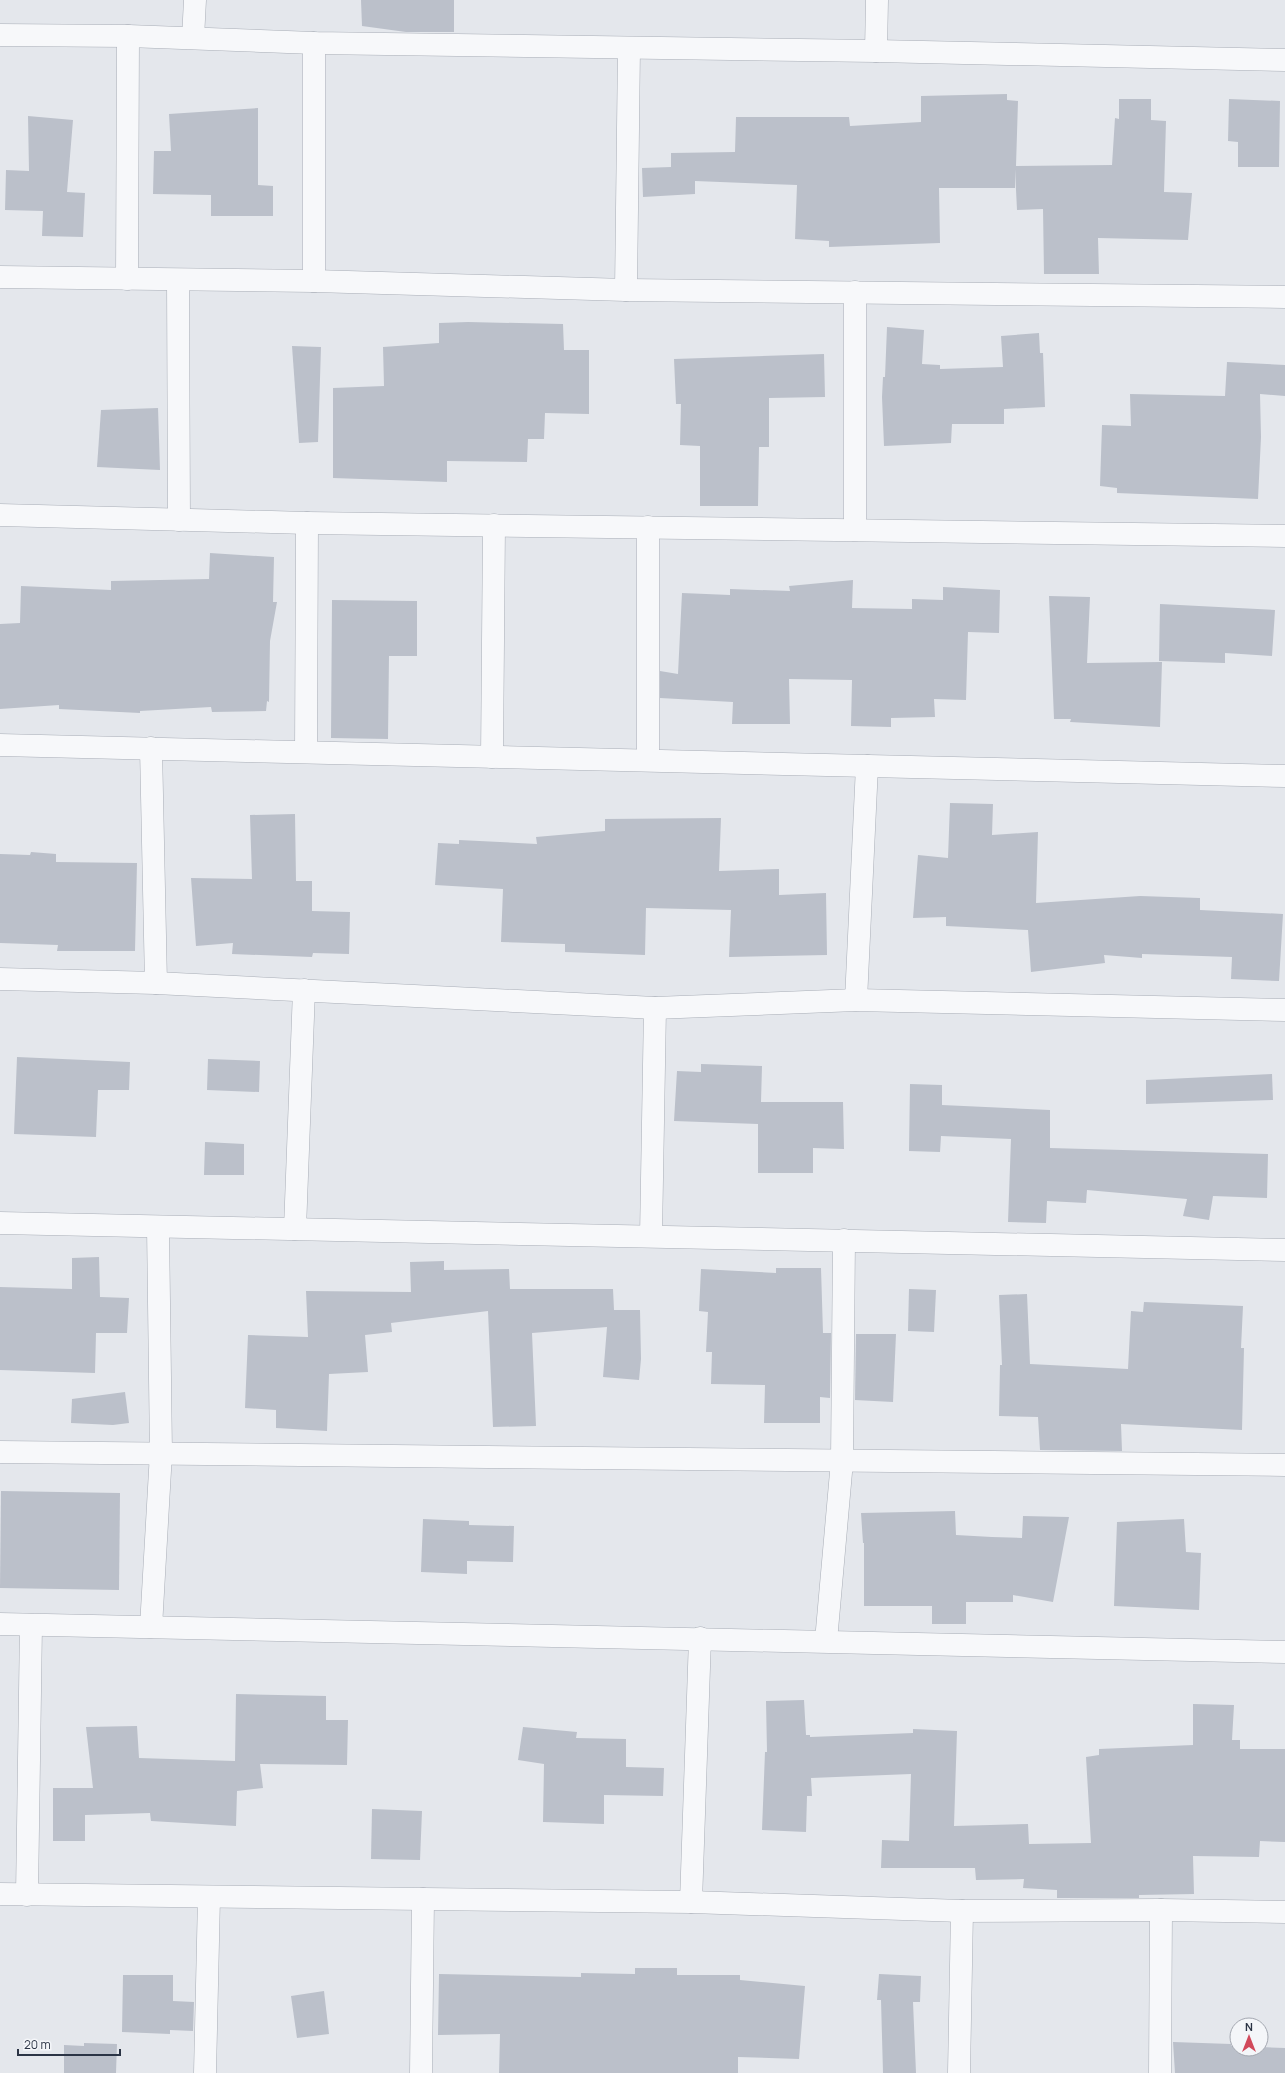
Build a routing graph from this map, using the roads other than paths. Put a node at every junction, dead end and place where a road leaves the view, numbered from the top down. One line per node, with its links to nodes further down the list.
1 (195, 0): 5 (street)
2 (877, 0): 8 (street)
3 (0, 35): 4 (street)
4 (128, 36): 5 (street); 11 (street)
5 (193, 38): 6 (street)
6 (314, 42): 7 (street); 13 (street)
7 (629, 48): 8 (street); 14 (street)
8 (876, 51): 9 (street)
9 (1285, 60)
10 (0, 277): 11 (street)
11 (127, 279): 12 (street)
12 (178, 280): 13 (street); 18 (street)
13 (314, 281): 14 (street)
14 (626, 290): 15 (street)
15 (855, 292): 16 (street); 22 (street)
16 (1285, 297)
17 (0, 515): 18 (street)
18 (179, 520): 19 (street)
19 (308, 523): 20 (street); 26 (street)
20 (494, 525): 21 (street); 27 (street)
21 (648, 527): 22 (street); 28 (street)
22 (855, 530): 23 (street)
23 (1285, 536)
24 (0, 745): 25 (street)
25 (151, 748): 26 (street); 32 (street)
26 (306, 752): 27 (street)
27 (492, 757): 28 (street)
28 (648, 760): 29 (street)
29 (868, 766): 30 (street); 34 (street)
30 (1285, 776)
31 (0, 979): 32 (street)
32 (156, 983): 33 (street)
33 (304, 990): 35 (street); 39 (street)
34 (856, 1000): 35 (street); 36 (street)
35 (655, 1008): 40 (street)
36 (1285, 1010)
37 (0, 1224): 38 (street)
38 (158, 1227): 39 (street); 44 (street)
39 (295, 1229): 40 (street)
40 (651, 1236): 41 (street)
41 (844, 1240): 42 (street); 45 (street)
42 (1285, 1250)
43 (0, 1452): 44 (street)
44 (161, 1453): 45 (street); 49 (street)
45 (842, 1461): 46 (street); 51 (street)
46 (1285, 1465)
47 (0, 1624): 48 (street)
48 (30, 1625): 49 (street); 54 (street)
49 (151, 1626): 50 (street)
50 (700, 1638): 51 (street); 57 (street)
51 (826, 1641): 52 (street)
52 (1285, 1652)
53 (0, 1894): 54 (street)
54 (27, 1895): 55 (street)
55 (209, 1897): 56 (street); 61 (street)
56 (423, 1899): 57 (street); 62 (street)
57 (691, 1902): 59 (street)
58 (1161, 1910): 59 (street); 60 (street); 64 (street)
59 (962, 1911): 63 (street)
60 (1285, 1912)
61 (205, 2073)
62 (421, 2073)
63 (959, 2073)
64 (1160, 2073)

